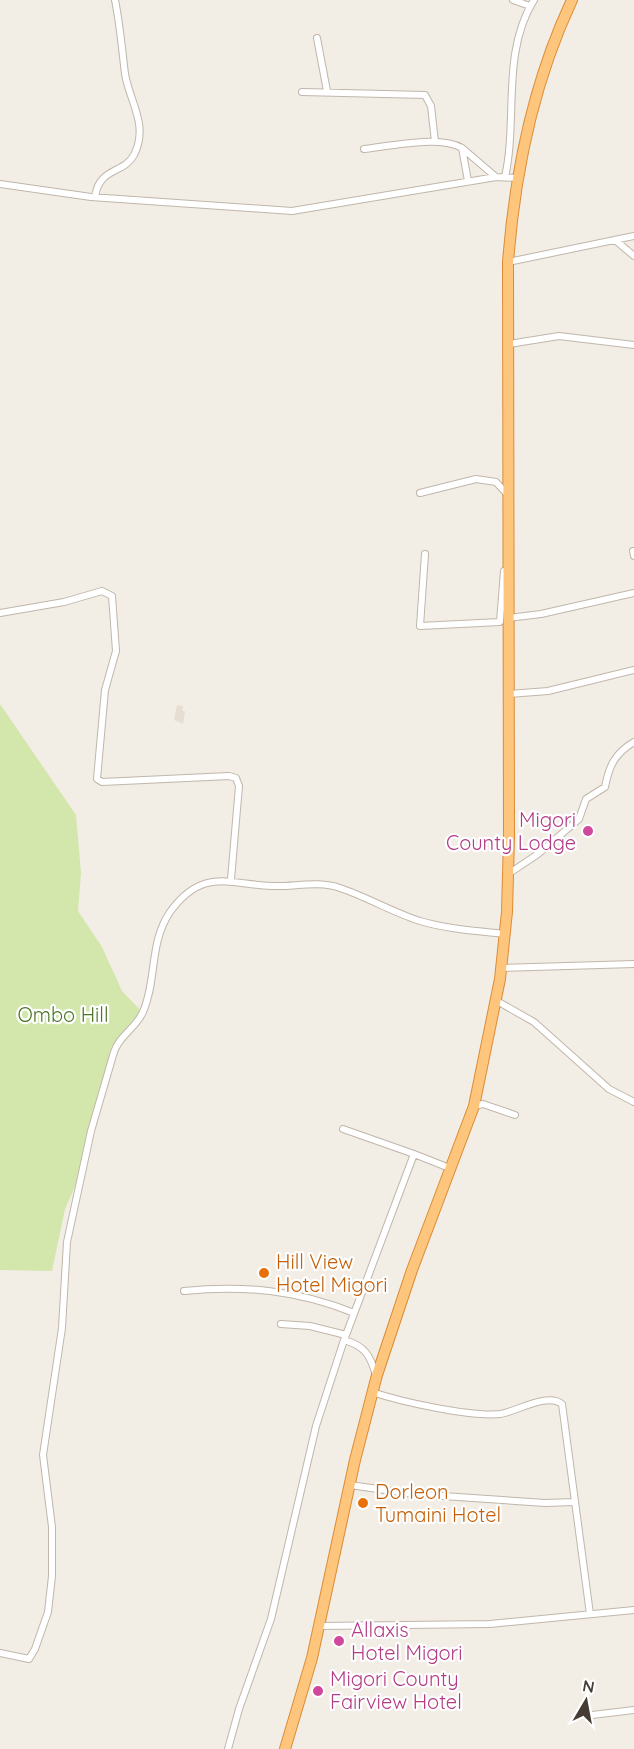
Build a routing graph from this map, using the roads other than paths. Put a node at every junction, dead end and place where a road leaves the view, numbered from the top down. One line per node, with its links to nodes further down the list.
1 (115, 0): 15 (street)
2 (513, 0): 4 (street)
3 (572, 0): 12 (highway)
4 (532, 3): 12 (street)
5 (317, 38): 6 (street)
6 (327, 91): 7 (street); 8 (street)
7 (302, 92)
8 (435, 142): 9 (street); 10 (street)
9 (462, 148): 11 (street); 13 (street)
10 (364, 149)
11 (496, 177): 12 (street); 13 (street)
12 (511, 177): 19 (highway)
13 (468, 181): 15 (street)
14 (0, 184): 15 (street)
15 (95, 197)
16 (634, 236): 17 (street)
17 (615, 240): 18 (street); 19 (street)
18 (634, 256)
19 (508, 262): 20 (highway)
20 (509, 344): 21 (street); 23 (highway)
21 (634, 345)
22 (420, 493): 23 (street)
23 (509, 496): 24 (street); 27 (highway)
24 (425, 554)
25 (634, 592): 27 (street)
26 (0, 613): 32 (street)
27 (507, 618): 29 (highway)
28 (634, 670): 29 (street)
29 (509, 694): 31 (highway)
30 (634, 742): 31 (street)
31 (508, 874): 33 (highway)
32 (231, 879): 33 (street); 54 (street)
33 (505, 934): 35 (highway)
34 (634, 964): 35 (street)
35 (502, 968): 36 (highway)
36 (497, 1001): 37 (street); 38 (highway)
37 (634, 1102)
38 (474, 1106): 39 (street); 42 (highway)
39 (515, 1115)
40 (343, 1130): 41 (street)
41 (414, 1154): 42 (street); 44 (street)
42 (452, 1169): 47 (highway)
43 (184, 1291): 44 (street)
44 (354, 1313): 46 (street)
45 (281, 1324): 46 (street)
46 (345, 1337): 47 (street); 57 (street)
47 (377, 1375): 48 (highway)
48 (372, 1392): 49 (highway); 50 (street)
49 (350, 1485): 50 (street); 53 (highway)
50 (574, 1502): 52 (street)
51 (634, 1610): 52 (street)
52 (590, 1614): 53 (street)
53 (318, 1626): 58 (highway)
54 (0, 1653)
55 (634, 1710): 56 (street)
56 (592, 1715)
57 (228, 1749)
58 (285, 1749)

